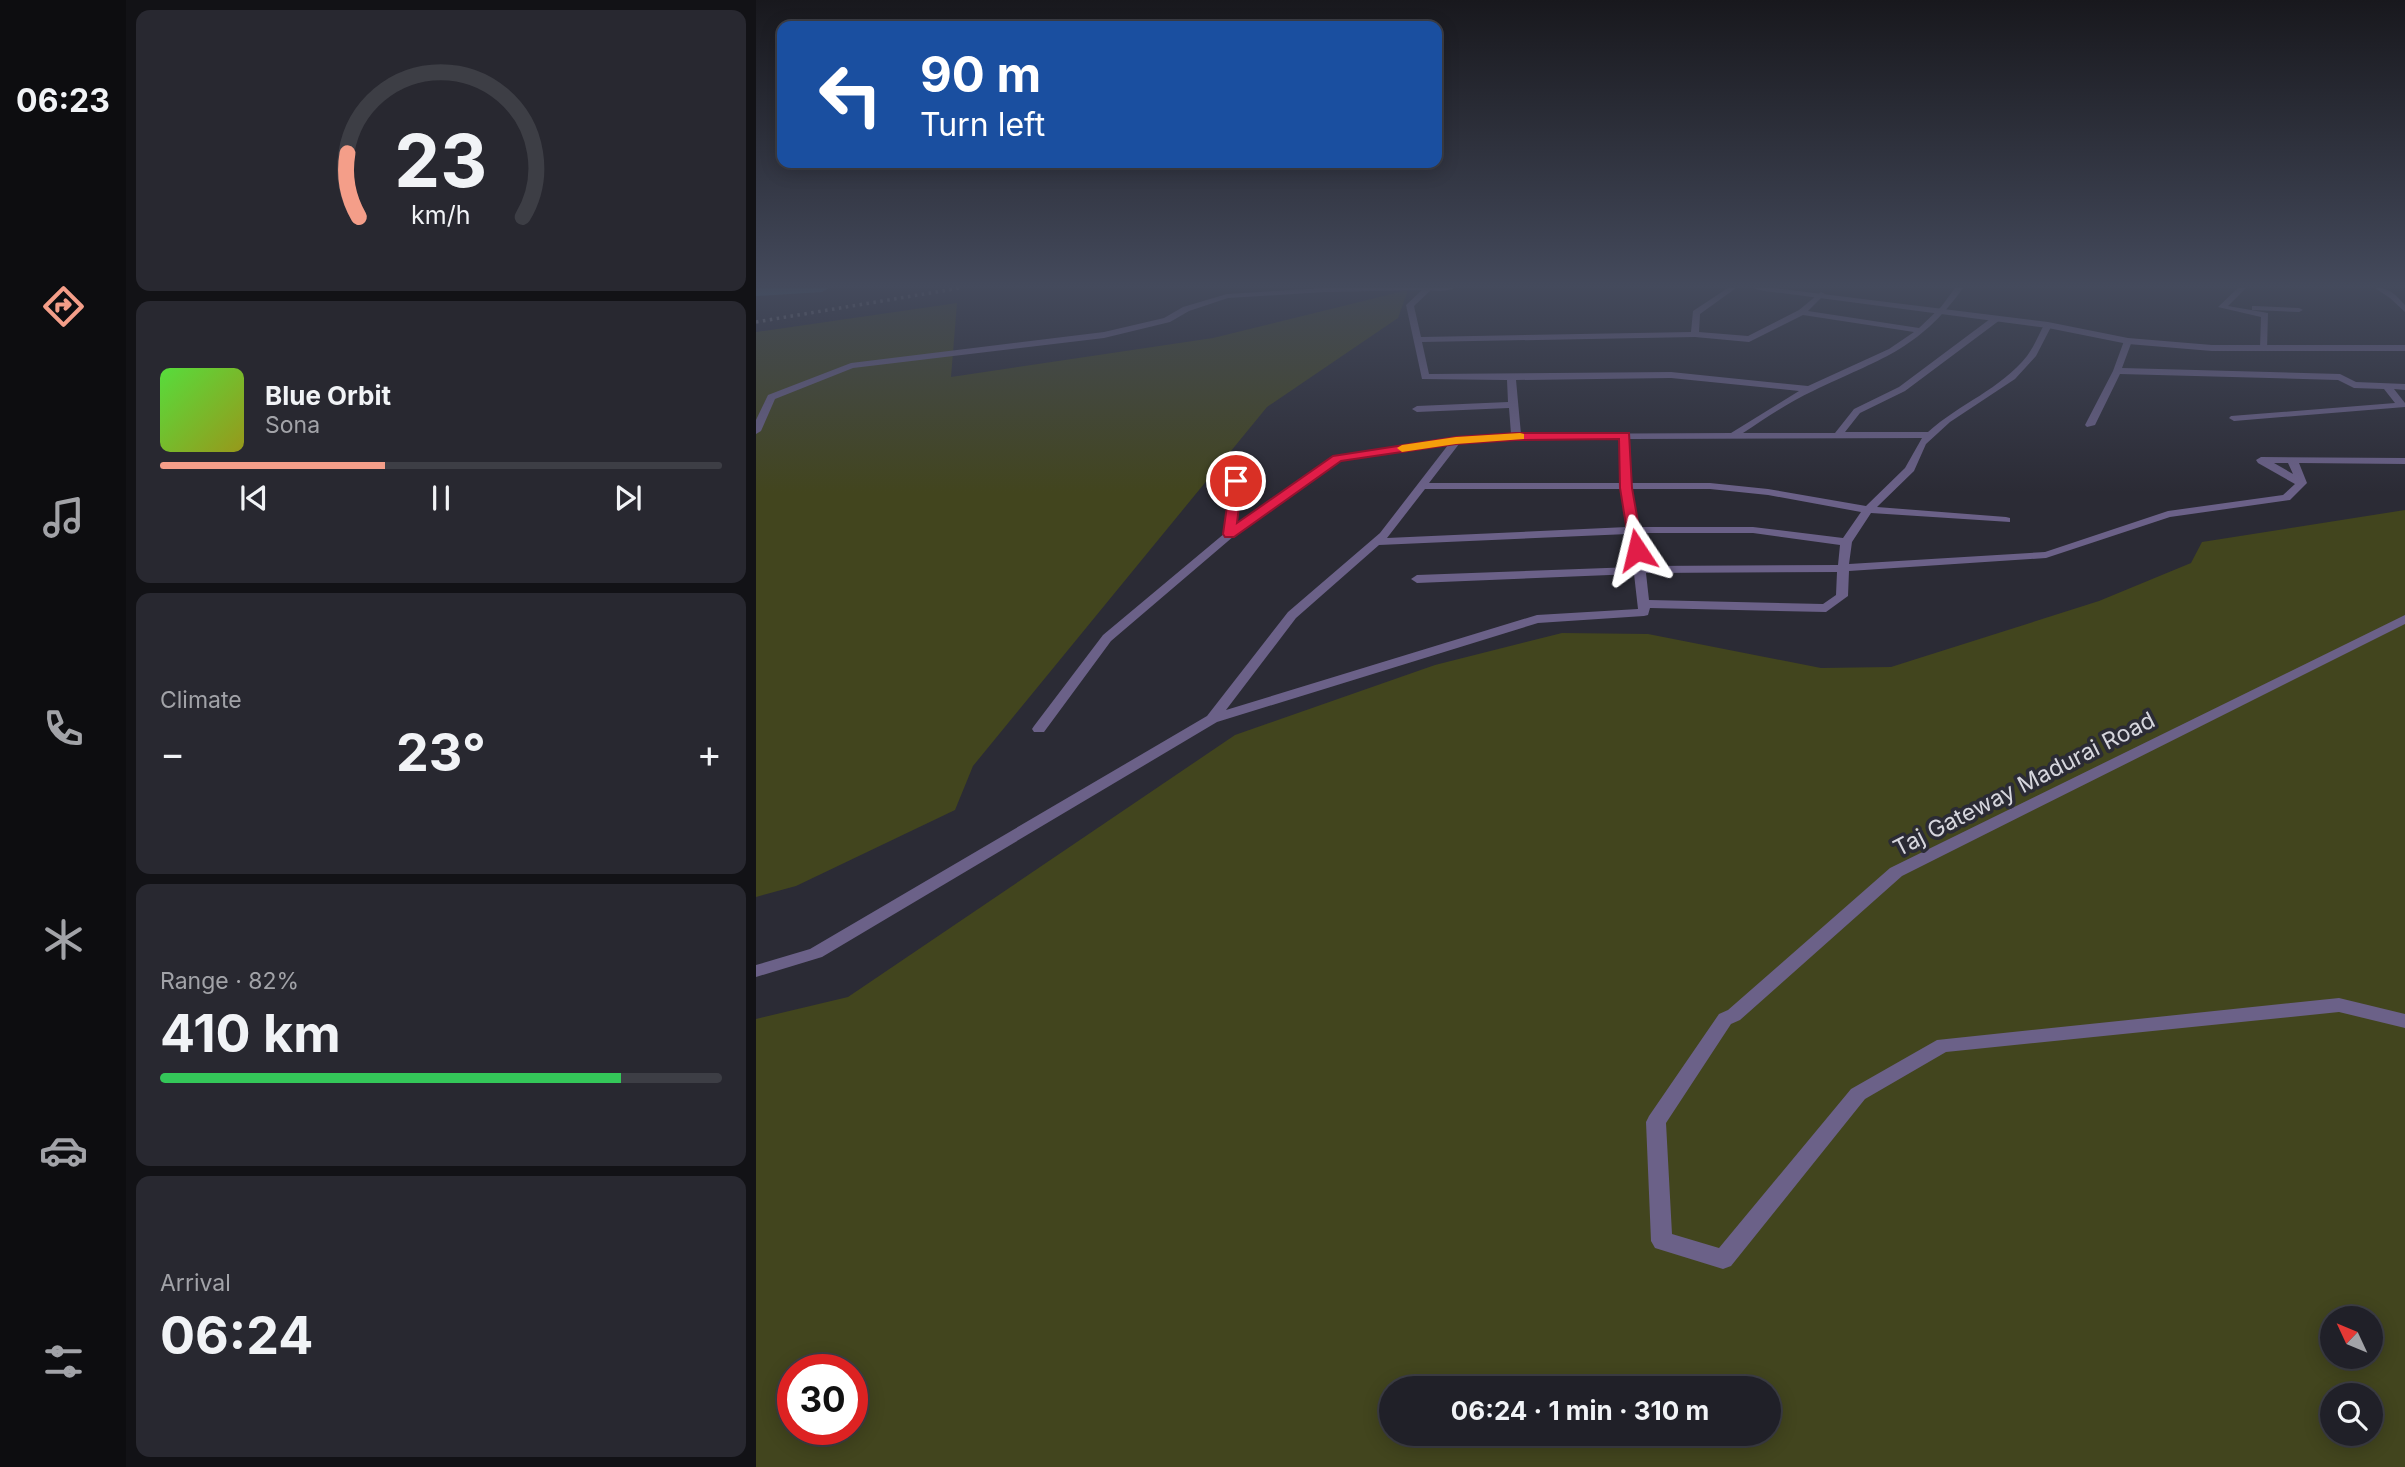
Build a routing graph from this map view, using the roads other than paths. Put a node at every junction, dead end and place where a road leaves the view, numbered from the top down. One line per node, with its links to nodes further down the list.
1 (929, 356): 16 (street)
2 (1420, 356): 8 (street)
3 (1878, 356): 11 (street)
4 (1946, 356): 18 (street)
5 (2032, 356): 19 (street)
6 (2122, 356): 7 (street)
7 (2117, 371): 9 (street); 15 (street)
8 (1511, 377): 11 (street); 12 (street)
9 (2386, 386): 10 (street); 14 (street)
10 (2405, 387)
11 (1809, 389): 17 (street)
12 (1514, 405): 13 (street); 21 (street)
13 (1418, 409)
14 (2234, 418)
15 (2090, 425)
16 (756, 431)
17 (1733, 435): 18 (street); 20 (street)
18 (1838, 435): 19 (street)
19 (1931, 435): 29 (street)
20 (1625, 436): 21 (street); 28 (street)
21 (1516, 437): 22 (street)
22 (1456, 440): 27 (street); 32 (street)
23 (2292, 460): 24 (street); 26 (street); 26 (street)
24 (2405, 461)
25 (1236, 481): 32 (street)
26 (2302, 483): 35 (street)
27 (1422, 486): 28 (street); 33 (street)
28 (1626, 488): 29 (street); 31 (street)
29 (1868, 510): 30 (street); 34 (street)
30 (2006, 520)
31 (1633, 530): 33 (street); 34 (street); 36 (street)
32 (1230, 534): 41 (street)
33 (1377, 542): 40 (street)
34 (1846, 542): 35 (street)
35 (1843, 568): 36 (street); 38 (street)
36 (1640, 570): 37 (street); 38 (street)
37 (1417, 579)
38 (1643, 604): 40 (street)
39 (2405, 619): 43 (street, Taj Gateway Madurai Road)
40 (1212, 719): 42 (street)
41 (1039, 729)
42 (756, 971)
43 (2405, 1021)

